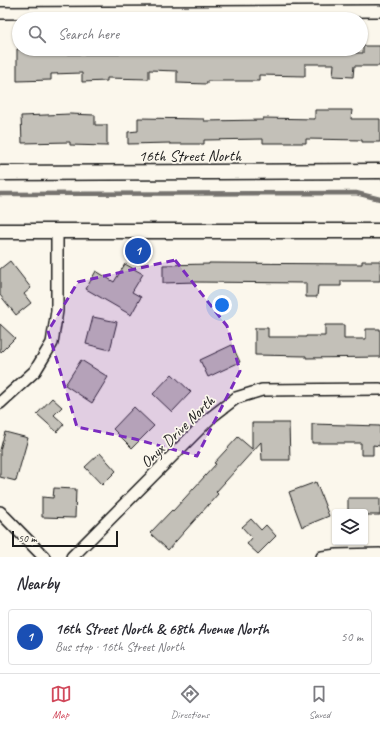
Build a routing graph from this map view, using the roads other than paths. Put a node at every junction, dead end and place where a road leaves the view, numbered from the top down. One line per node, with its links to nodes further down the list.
1 (380, 11): 2 (street)
2 (190, 12)
3 (0, 13): 4 (street)
4 (12, 13)
5 (380, 171): 6 (street, 16th Street North)
6 (0, 173)
7 (0, 231): 8 (street)
8 (57, 231): 9 (street); 11 (street)
9 (380, 231)
10 (380, 390): 15 (street, Onyx Drive North)
11 (0, 403)
12 (0, 512): 14 (street)
13 (380, 554): 16 (street)
14 (44, 557)
15 (72, 557)
16 (322, 557)

